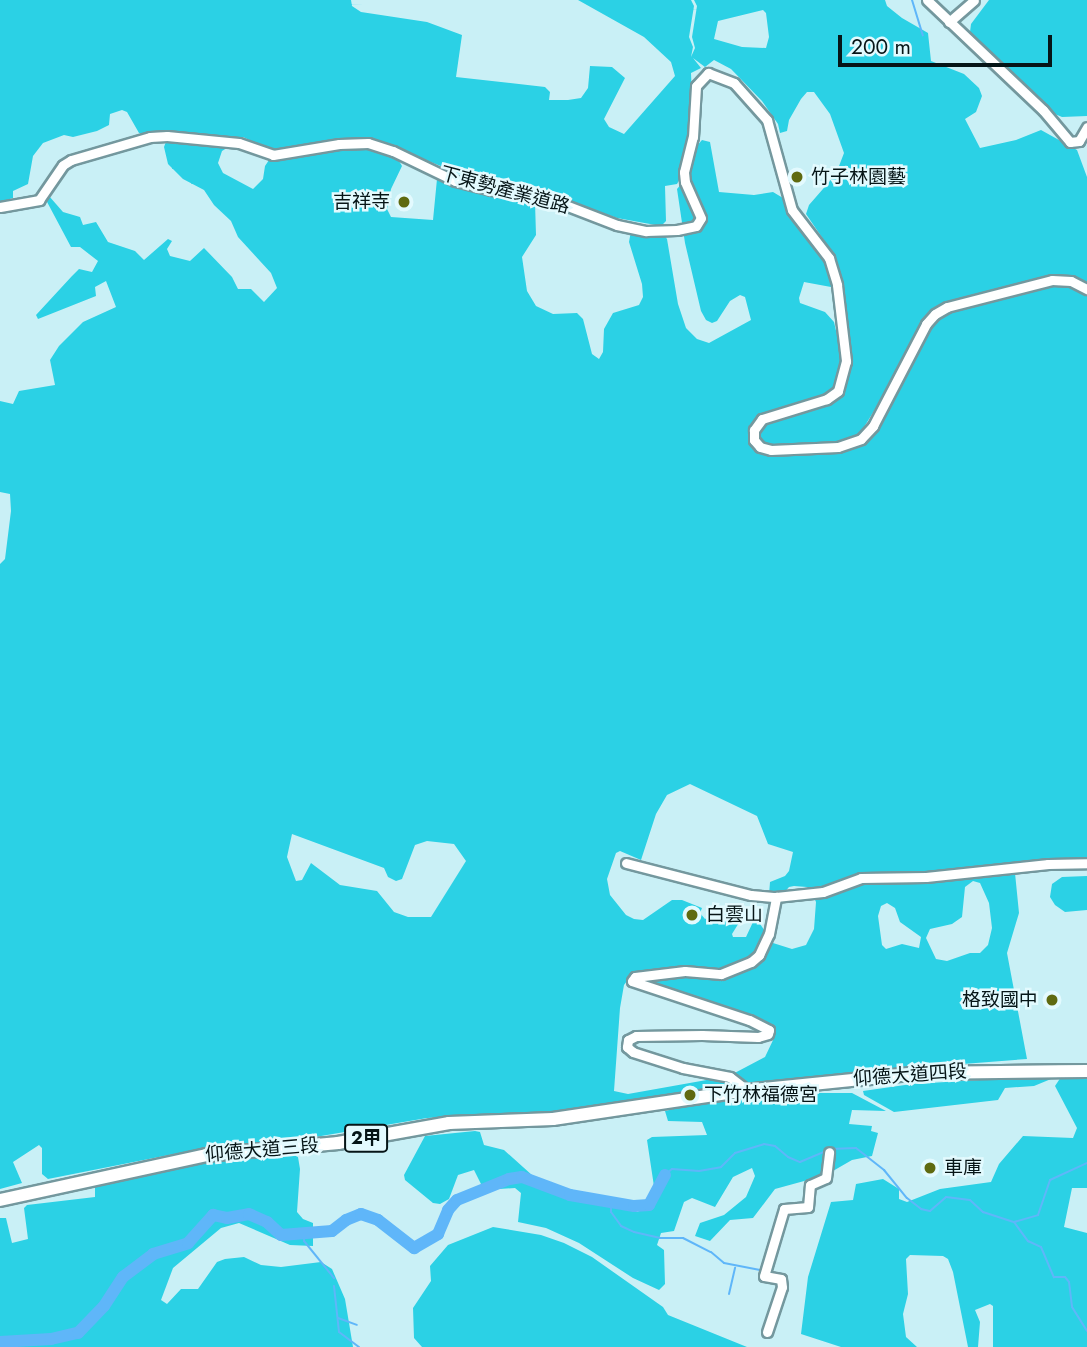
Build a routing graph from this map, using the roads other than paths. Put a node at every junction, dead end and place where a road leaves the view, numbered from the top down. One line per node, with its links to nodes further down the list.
1 (927, 0): 3 (street)
2 (974, 0): 3 (street)
3 (949, 22): 4 (street)
4 (1087, 127)
5 (0, 207): 6 (street, 下東勢產業道路)
6 (1087, 289)
7 (626, 863): 9 (street)
8 (1087, 863): 9 (street)
9 (776, 897): 11 (street)
10 (1087, 1071): 11 (main road, 仰德大道四段 / 2甲)
11 (740, 1091): 13 (main road, 仰德大道三段 / 2甲)
12 (829, 1152): 14 (street)
13 (0, 1200)
14 (767, 1332)

